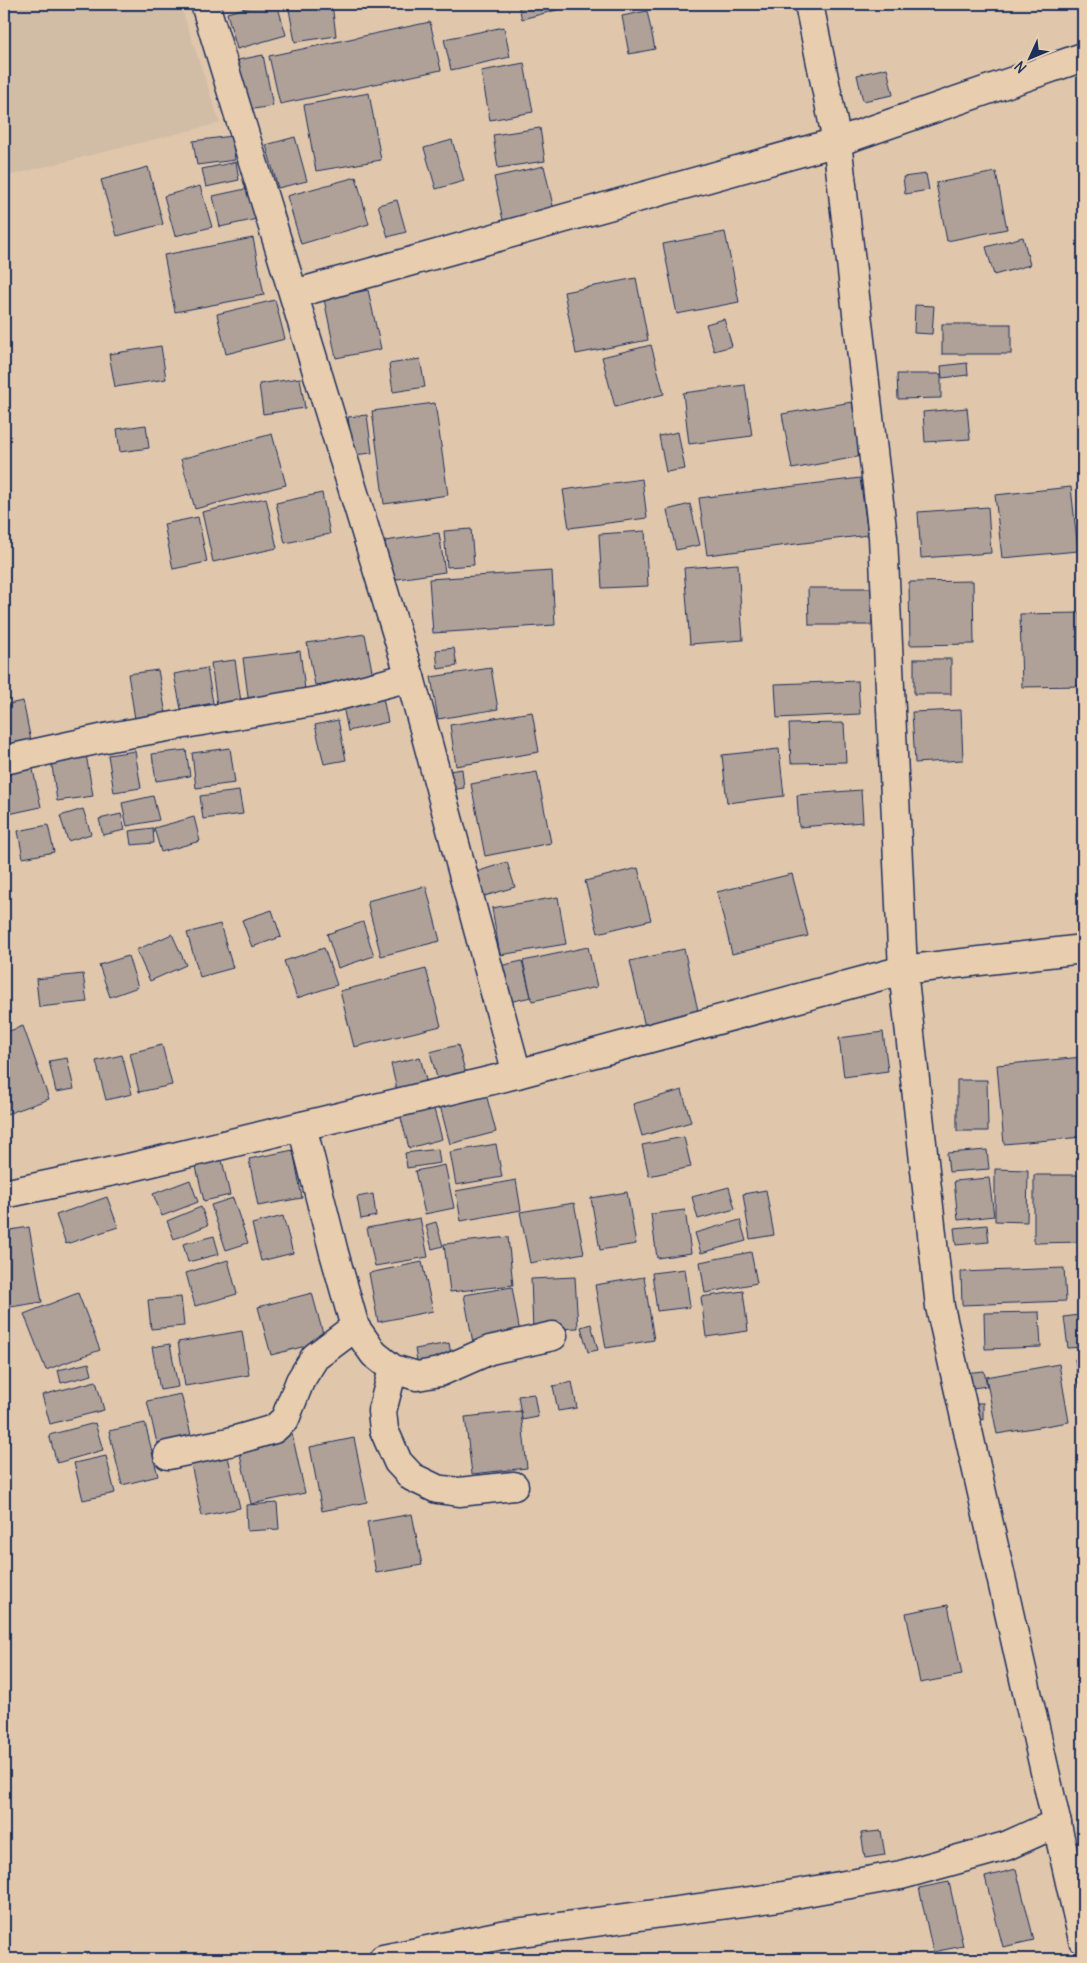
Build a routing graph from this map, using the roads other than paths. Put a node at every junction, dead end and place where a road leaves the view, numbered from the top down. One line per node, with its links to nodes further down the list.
1 (205, 4): 5 (street)
2 (809, 4): 4 (street)
3 (1083, 57): 4 (street)
4 (837, 142): 5 (street); 9 (street)
5 (294, 294): 6 (street)
6 (410, 677): 7 (street); 10 (street)
7 (4, 760)
8 (1083, 949): 9 (street)
9 (903, 970): 10 (street); 18 (street)
10 (518, 1074): 11 (street)
11 (302, 1126): 12 (street); 13 (street)
12 (4, 1194)
13 (355, 1327): 15 (street); 16 (street)
14 (553, 1336): 15 (street)
15 (393, 1369): 17 (street)
16 (168, 1456)
17 (514, 1486)
18 (1057, 1823): 19 (street); 20 (street)
19 (1083, 1940)
20 (383, 1959)

